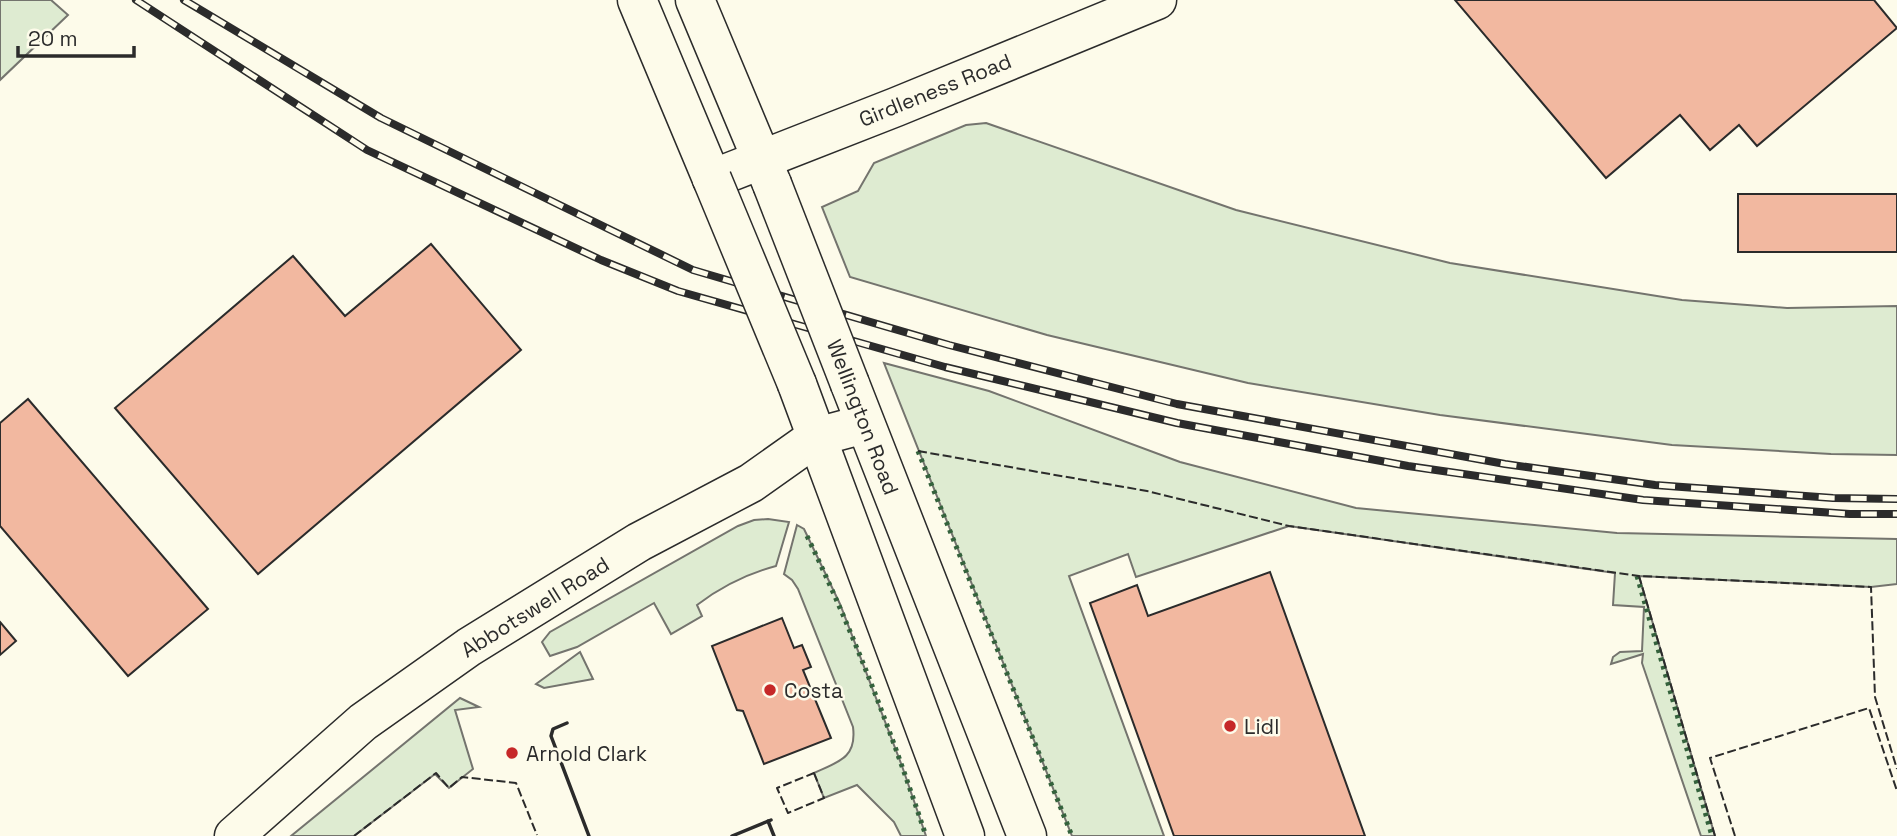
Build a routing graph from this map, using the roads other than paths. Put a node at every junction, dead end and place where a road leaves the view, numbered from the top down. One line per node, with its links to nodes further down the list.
1 (636, 0): 5 (main road)
2 (695, 0): 4 (main road, Wellington Road)
3 (1157, 0): 4 (main road, Girdleness Road)
4 (767, 172): 5 (main road, Girdleness Road); 6 (main road, Wellington Road, bridge)
5 (712, 179): 7 (main road, bridge)
6 (865, 424): 7 (main road, Abbotswell Road); 10 (main road, Wellington Road)
7 (816, 437): 8 (main road, Abbotswell Road); 9 (main road)
8 (234, 836)
9 (965, 836)
10 (1027, 836)

